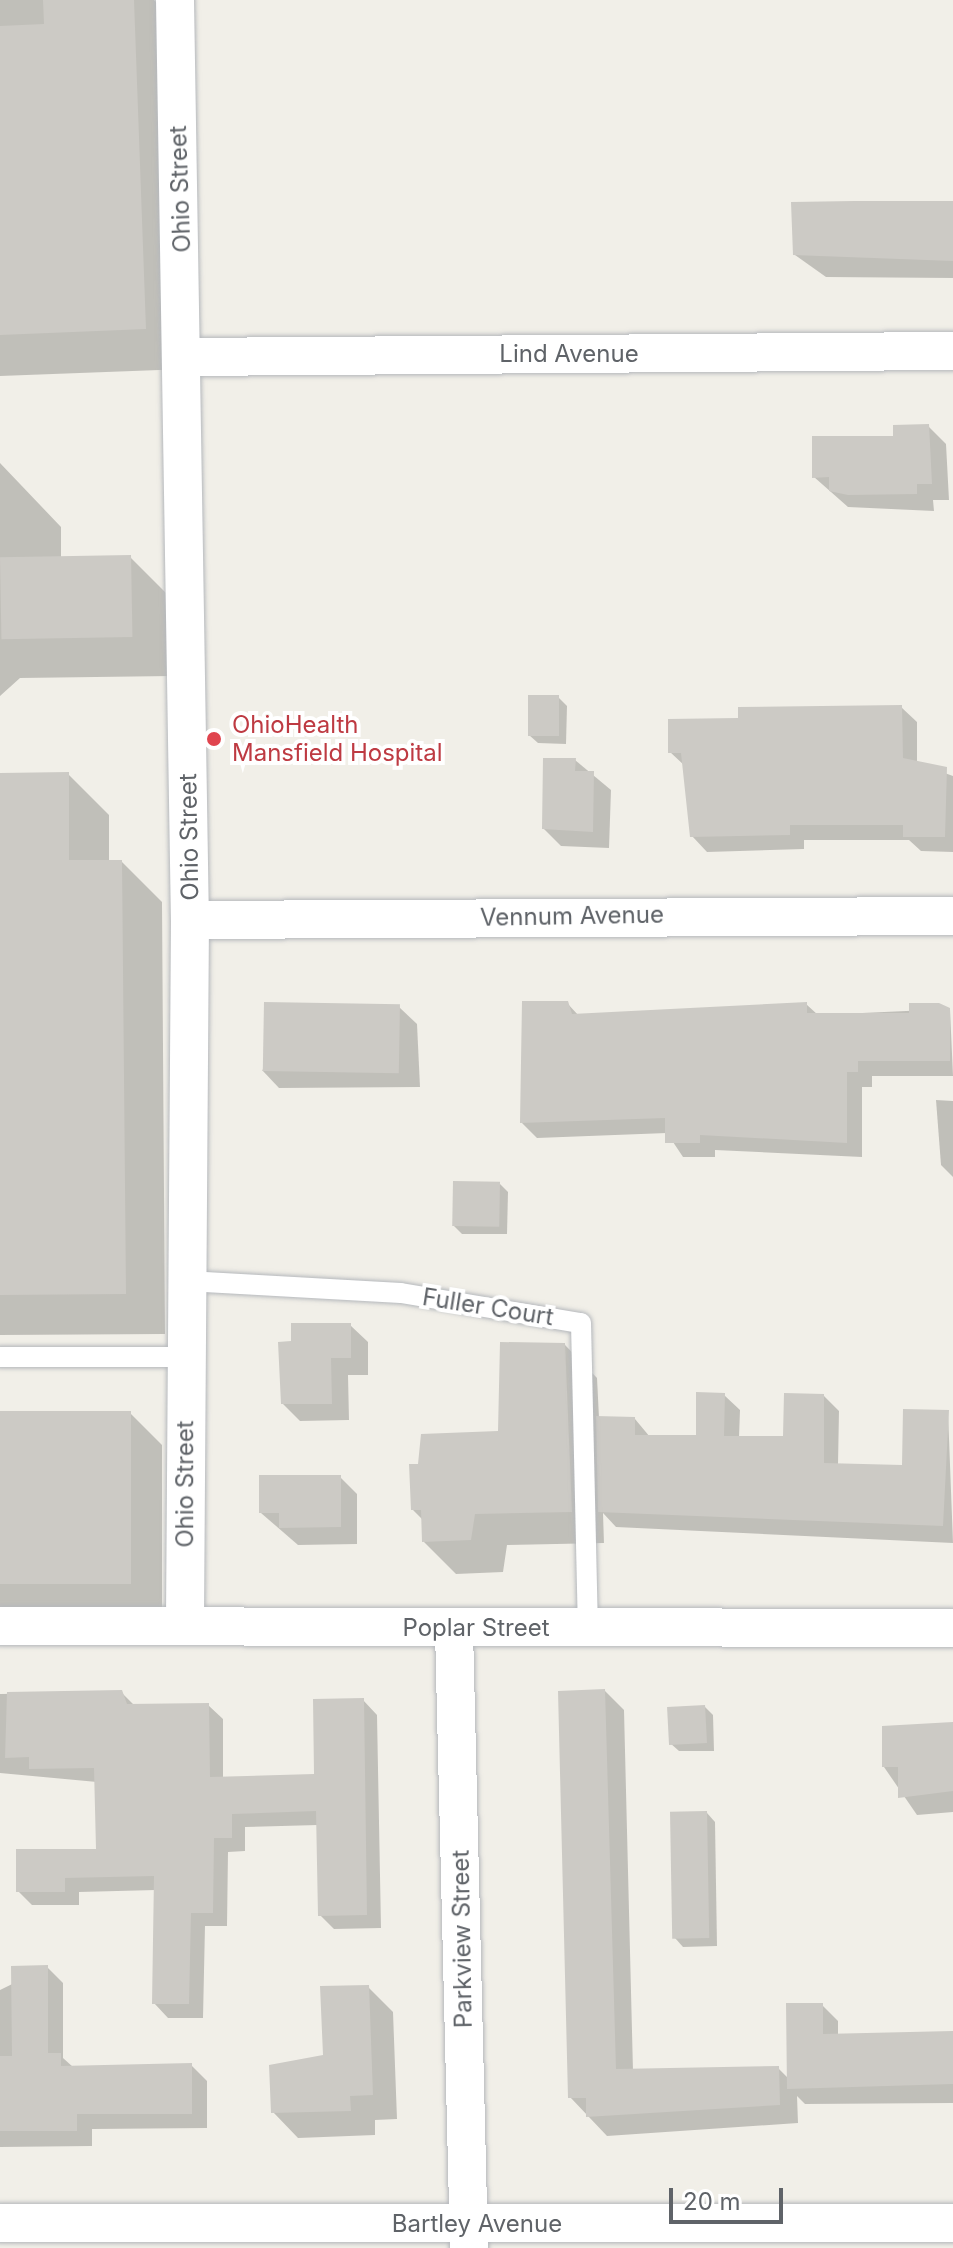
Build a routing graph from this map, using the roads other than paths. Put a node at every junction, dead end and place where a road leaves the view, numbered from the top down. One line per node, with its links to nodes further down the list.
1 (175, 0): 3 (street, Ohio Street)
2 (953, 351): 3 (street, Lind Avenue)
3 (185, 357): 5 (street, Ohio Street)
4 (953, 916): 5 (street, Vennum Avenue)
5 (190, 920): 6 (street, Ohio Street)
6 (187, 1281): 8 (street, Ohio Street); 11 (lane, Fuller Court)
7 (0, 1357): 8 (lane)
8 (186, 1357): 9 (street, Ohio Street)
9 (185, 1625): 10 (street, Poplar Street); 13 (street, Poplar Street)
10 (0, 1626)
11 (588, 1627): 12 (street, Poplar Street); 13 (street, Poplar Street)
12 (953, 1628)
13 (454, 1630): 16 (street, Parkview Street)
14 (0, 2223): 16 (street, Bartley Avenue)
15 (953, 2223): 16 (street, Bartley Avenue)
16 (469, 2236)

